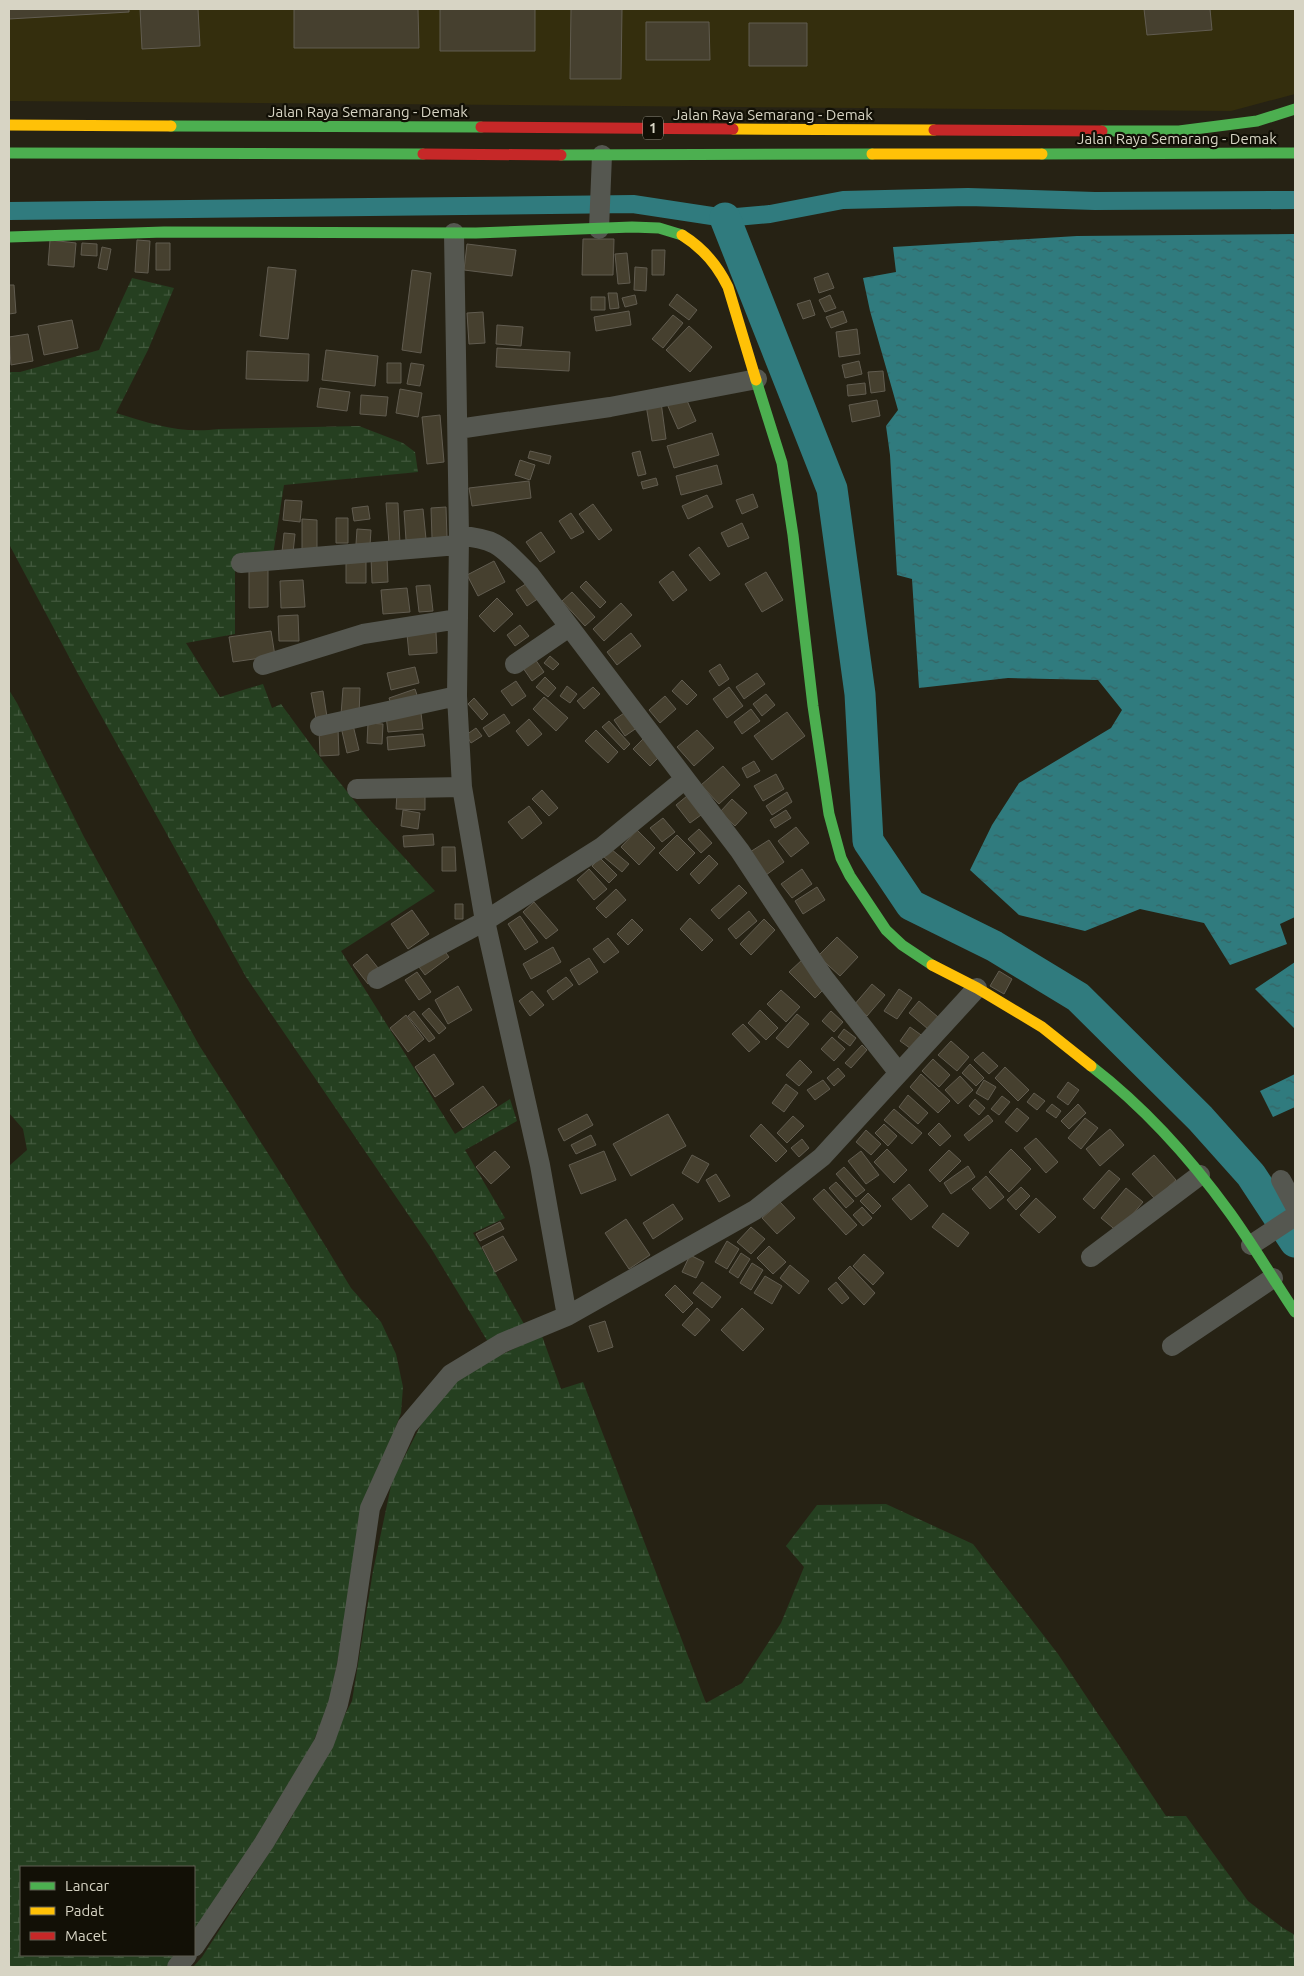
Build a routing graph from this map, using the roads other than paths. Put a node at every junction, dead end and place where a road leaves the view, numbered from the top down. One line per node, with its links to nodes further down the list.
1 (1295, 109): 2 (main road, Jalan Raya Semarang - Demak / 1)
2 (9, 125)
3 (9, 153): 5 (main road, Jalan Raya Semarang - Demak / 1)
4 (1295, 153): 5 (main road, Jalan Raya Semarang - Demak / 1)
5 (602, 155): 6 (street)
6 (600, 222): 7 (main road); 9 (main road)
7 (454, 233): 8 (main road); 10 (street)
8 (9, 237)
9 (757, 379): 10 (street); 24 (main road)
10 (458, 430): 11 (street)
11 (459, 541): 12 (street); 13 (street); 14 (street)
12 (241, 563)
13 (458, 619): 16 (street); 17 (street)
14 (569, 627): 15 (street); 19 (street)
15 (515, 664)
16 (262, 665)
17 (457, 696): 18 (street); 20 (street)
18 (320, 726)
19 (685, 779): 22 (street); 25 (street)
20 (462, 787): 21 (street); 22 (street)
21 (357, 789)
22 (485, 920): 23 (street); 33 (street)
23 (377, 979)
24 (977, 988): 25 (street); 26 (main road)
25 (899, 1073): 33 (street)
26 (1200, 1175): 29 (main road); 30 (street)
27 (1282, 1180): 28 (street)
28 (1293, 1214): 29 (street)
29 (1259, 1240): 31 (main road)
30 (1091, 1257)
31 (1274, 1278): 32 (main road); 34 (street)
32 (1295, 1312)
33 (567, 1316): 35 (street)
34 (1172, 1346)
35 (195, 1946)
36 (186, 1956): 37 (street)
37 (178, 1967)

